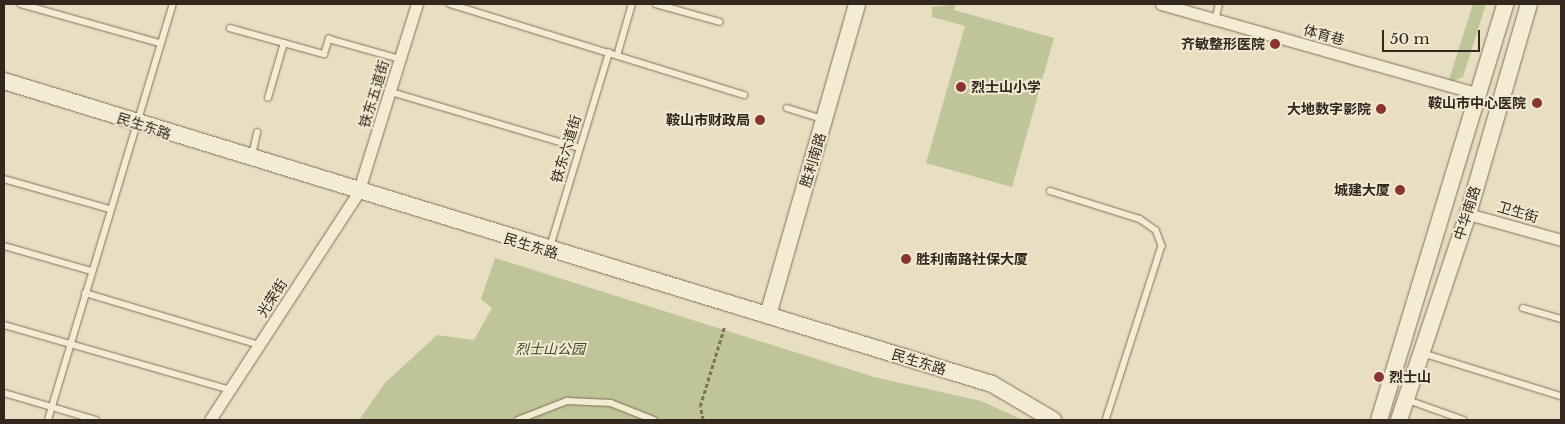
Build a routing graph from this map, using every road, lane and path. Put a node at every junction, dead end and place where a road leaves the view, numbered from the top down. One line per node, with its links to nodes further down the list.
1 (20, 4): 15 (lane)
2 (173, 4): 15 (lane)
3 (417, 4): 19 (street, 铁东五道街)
4 (450, 4): 17 (lane)
5 (632, 4): 18 (lane)
6 (656, 4): 13 (lane)
7 (857, 4): 26 (main road, 胜利南路)
8 (1161, 4): 12 (street, 体育巷)
9 (1220, 4): 12 (lane)
10 (1505, 4): 22 (main road, 中华南路)
11 (1530, 4): 35 (main road, 中华南路)
12 (1215, 21): 22 (street, 体育巷)
13 (720, 22)
14 (230, 28): 16 (lane)
15 (160, 43): 27 (lane)
16 (284, 43): 19 (lane); 24 (lane)
17 (609, 53): 18 (lane); 29 (lane, 铁东六道街)
18 (617, 56): 23 (lane)
19 (400, 59): 21 (street, 铁东五道街)
20 (4, 81): 27 (main road, 民生东路)
21 (391, 92): 29 (lane); 33 (street, 铁东五道街)
22 (1480, 94): 62 (main road, 中华南路)
23 (744, 95)
24 (268, 98)
25 (786, 108): 26 (lane)
26 (825, 120): 42 (main road, 胜利南路)
27 (134, 123): 30 (main road, 民生东路); 34 (lane)
28 (257, 133): 30 (lane)
29 (580, 148): 38 (lane, 铁东六道街)
30 (250, 160): 33 (main road, 民生东路)
31 (4, 179): 34 (lane)
32 (1050, 191): 61 (lane)
33 (358, 192): 38 (main road, 民生东路); 47 (street, 光荣街)
34 (109, 209): 39 (lane)
35 (1468, 214): 36 (street, 卫生街); 48 (main road, 中华南路)
36 (1561, 240)
37 (4, 246): 39 (lane)
38 (548, 252): 42 (main road, 民生东路)
39 (91, 272): 40 (lane)
40 (85, 293): 46 (lane); 47 (lane)
41 (1523, 308): 43 (lane)
42 (768, 315): 60 (main road, 民生东路)
43 (1561, 319)
44 (4, 325): 46 (lane)
45 (724, 328): 59 (path)
46 (70, 345): 49 (lane); 53 (lane)
47 (259, 345): 49 (street, 光荣街)
48 (1420, 353): 51 (lane); 52 (main road, 中华南路)
49 (230, 390): 56 (street, 光荣街)
50 (4, 393): 53 (lane)
51 (1561, 396)
52 (1406, 399): 63 (main road, 中华南路); 64 (lane)
53 (52, 407): 54 (lane); 55 (lane)
54 (48, 420)
55 (96, 420)
56 (210, 420)
57 (518, 420): 58 (lane)
58 (654, 420)
59 (703, 420)
60 (1053, 420)
61 (1106, 420)
62 (1379, 420)
63 (1399, 420)
64 (1464, 420)

